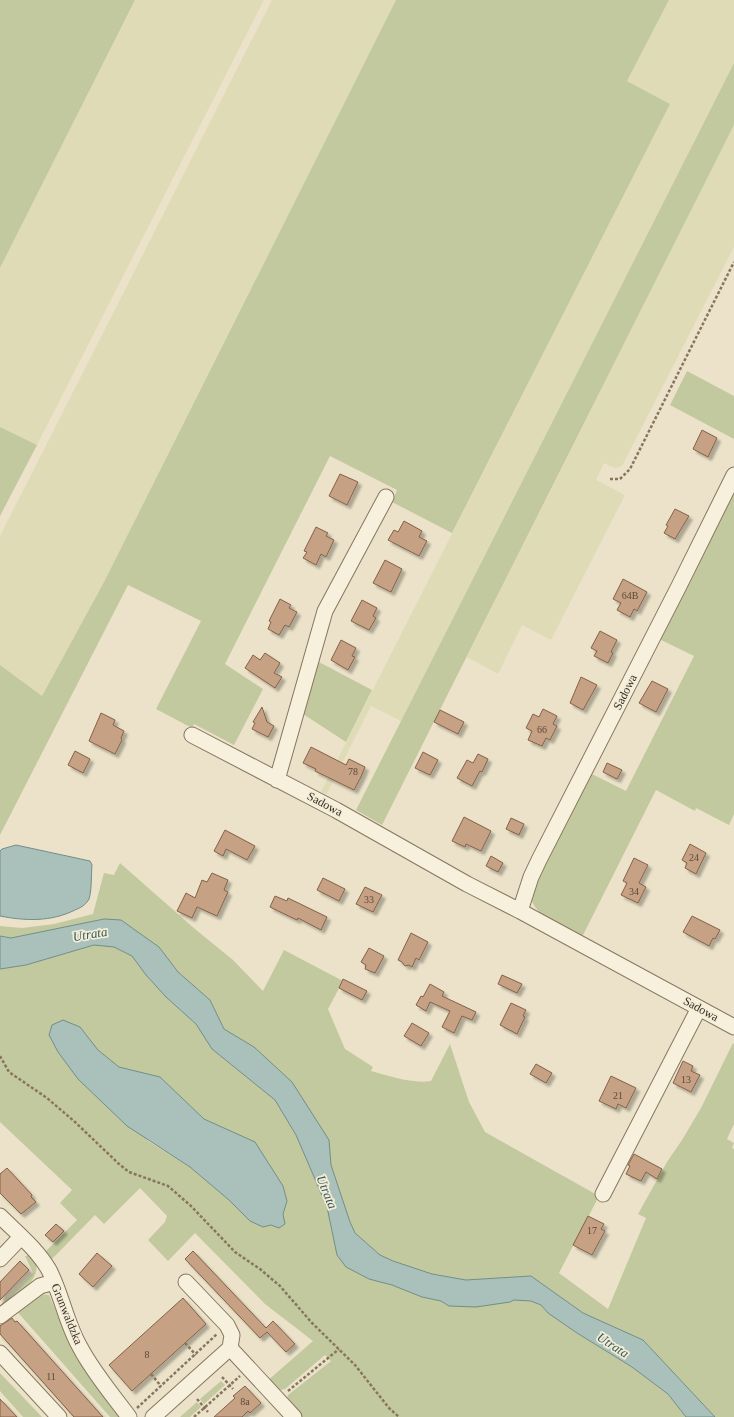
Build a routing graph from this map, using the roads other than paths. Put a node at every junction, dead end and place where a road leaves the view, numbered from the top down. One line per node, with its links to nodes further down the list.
1 (734, 475): 5 (street, Sadowa)
2 (386, 497): 4 (street)
3 (192, 735): 4 (street, Sadowa)
4 (277, 780): 5 (street, Sadowa)
5 (520, 910): 6 (street, Sadowa)
6 (699, 1008): 7 (street, Sadowa); 8 (street)
7 (734, 1027)
8 (603, 1194)
9 (0, 1216): 10 (street, Grunwaldzka)
10 (21, 1237): 11 (street); 12 (street, Grunwaldzka)
11 (0, 1258)
12 (54, 1282): 14 (street); 17 (street, Grunwaldzka)
13 (186, 1282): 15 (street)
14 (0, 1316)
15 (230, 1348): 19 (street); 20 (street)
16 (0, 1353): 18 (street)
17 (132, 1414)
18 (59, 1417)
19 (153, 1417)
20 (294, 1417)

